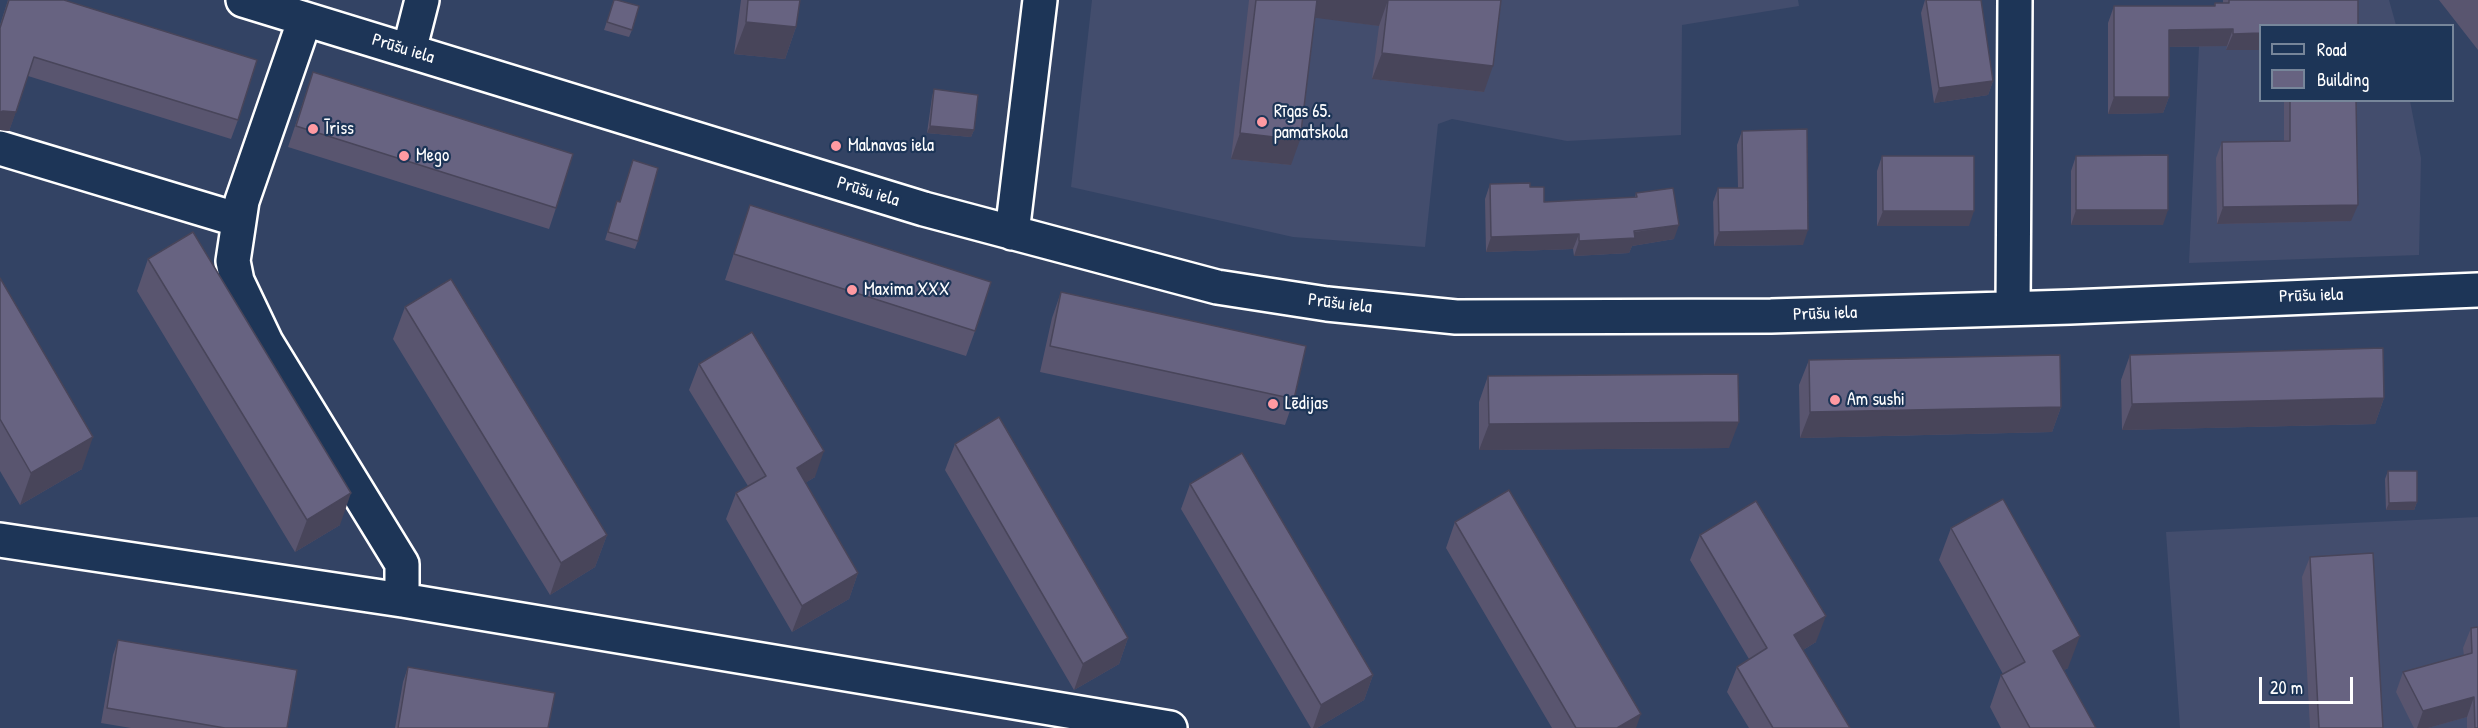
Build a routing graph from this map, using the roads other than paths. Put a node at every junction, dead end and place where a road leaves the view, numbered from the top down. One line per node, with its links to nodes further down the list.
1 (243, 0): 5 (street, Prūšu iela)
2 (422, 0): 6 (street)
3 (1040, 0): 9 (street)
4 (2015, 0): 11 (street)
5 (305, 19): 6 (street, Prūšu iela); 8 (street)
6 (410, 51): 9 (street, Prūšu iela)
7 (0, 148): 8 (street)
8 (239, 220): 13 (street)
9 (1012, 233): 11 (street, Prūšu iela)
10 (2478, 290): 11 (street, Prūšu iela)
11 (2013, 308)
12 (0, 540): 13 (street)
13 (402, 600): 14 (street)
14 (1170, 728)

